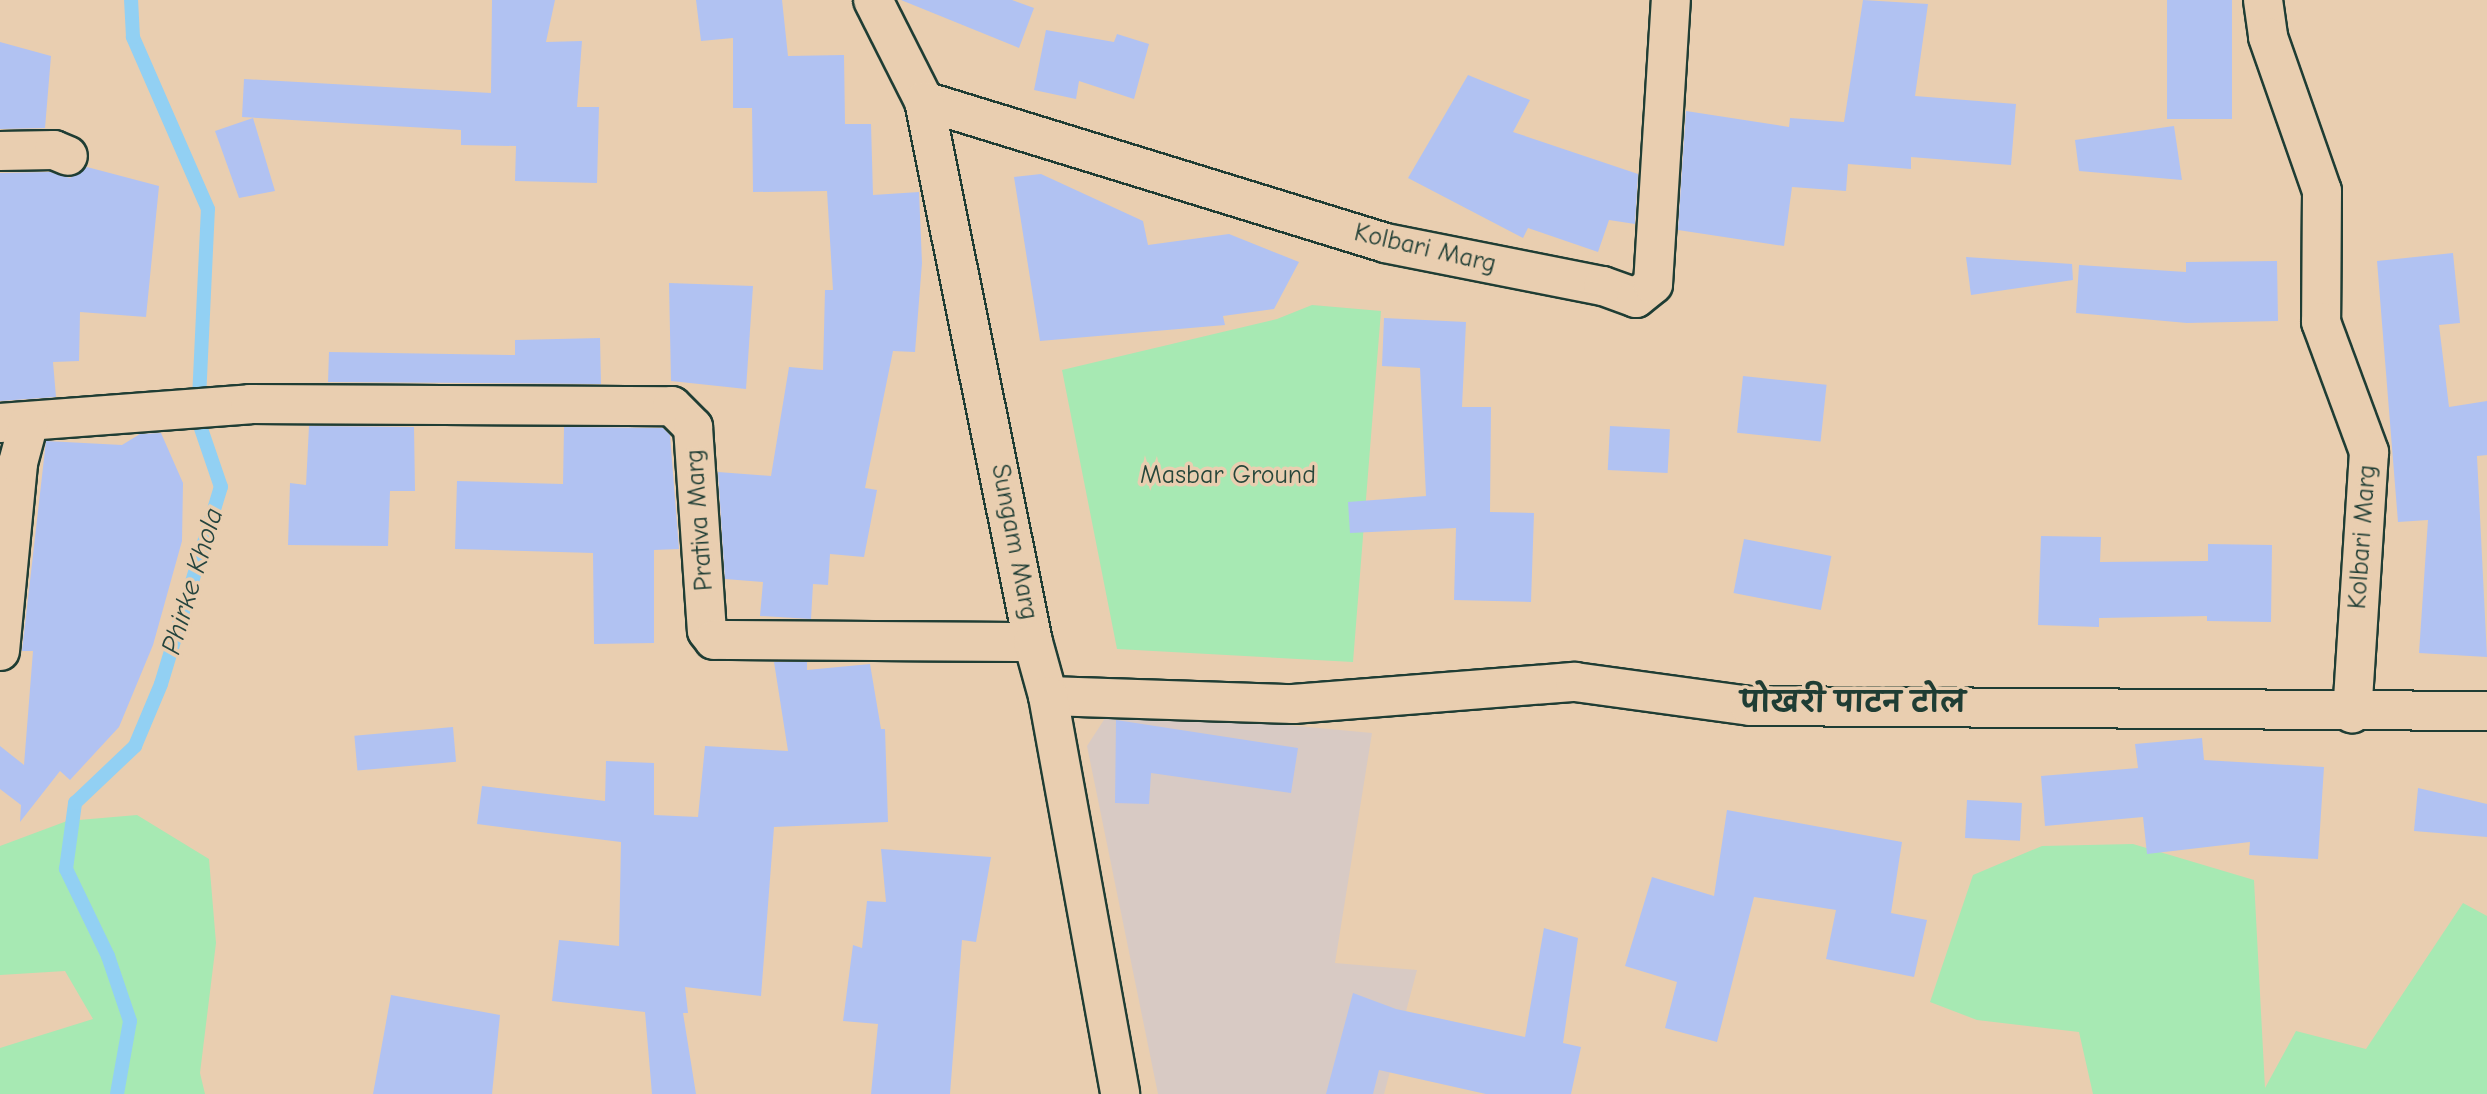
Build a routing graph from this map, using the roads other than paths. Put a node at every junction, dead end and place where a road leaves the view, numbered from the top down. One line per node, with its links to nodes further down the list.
1 (873, 0): 4 (street, Sungam Marg)
2 (1671, 0): 4 (street, Kolbari Marg)
3 (2263, 0): 12 (street, Kolbari Marg)
4 (924, 101): 8 (street, Sungam Marg)
5 (0, 151): 6 (street)
6 (68, 156)
7 (14, 422): 8 (street, Prativa Marg); 9 (street)
8 (1033, 642): 10 (street, Sungam Marg)
9 (0, 651)
10 (1048, 696): 12 (street); 13 (street, Sungam Marg)
11 (2487, 710): 12 (street)
12 (2352, 713)
13 (1120, 1094)

